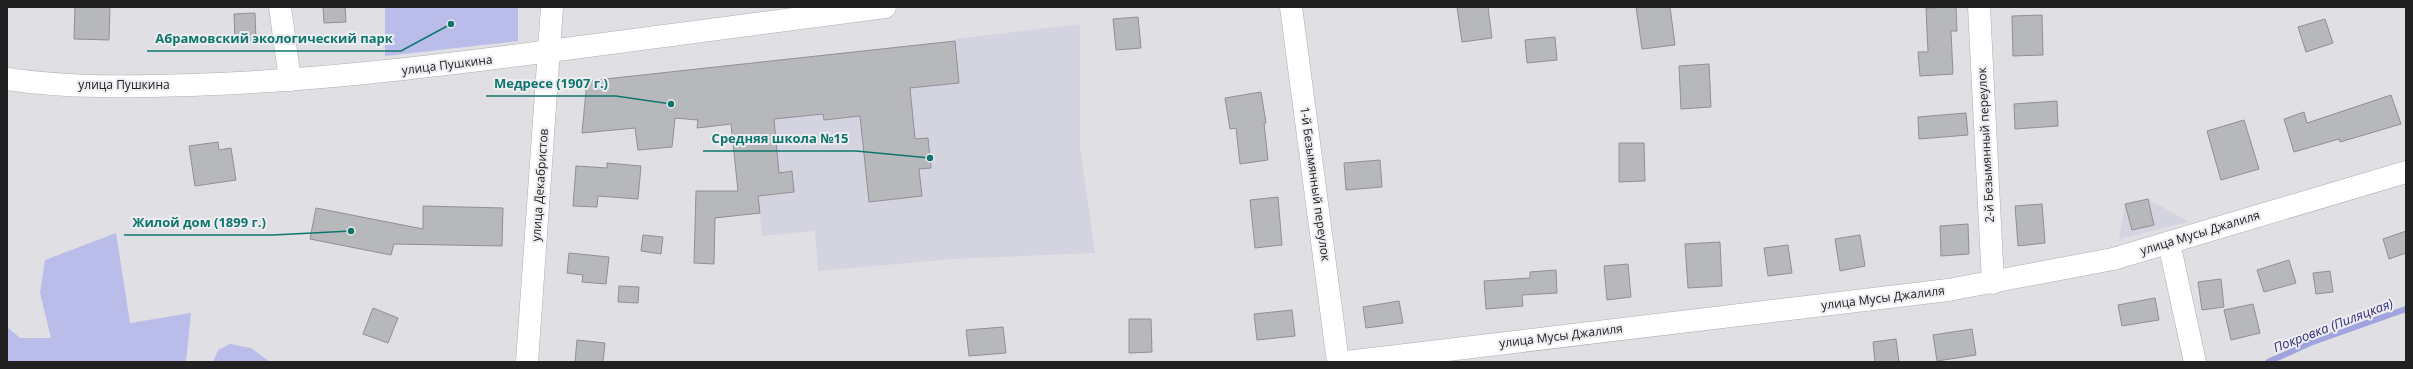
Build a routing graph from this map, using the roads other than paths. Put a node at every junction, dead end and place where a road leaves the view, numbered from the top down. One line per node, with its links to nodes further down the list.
1 (280, 7): 8 (street)
2 (552, 7): 6 (street, улица Декабристов)
3 (885, 7): 6 (street, улица Пушкина)
4 (1291, 7): 13 (street, 1-й Безымянный переулок)
5 (1979, 7): 11 (street, 2-й Безымянный переулок)
6 (550, 51): 8 (street, улица Пушкина); 12 (street, улица Декабристов)
7 (7, 79): 8 (street, улица Пушкина)
8 (290, 80)
9 (2406, 172): 10 (street, улица Мусы Джалиля)
10 (2169, 244): 11 (street, улица Мусы Джалиля); 15 (street)
11 (1993, 283): 14 (street, улица Мусы Джалиля)
12 (527, 362)
13 (1338, 362)
14 (1347, 362)
15 (2195, 362)

